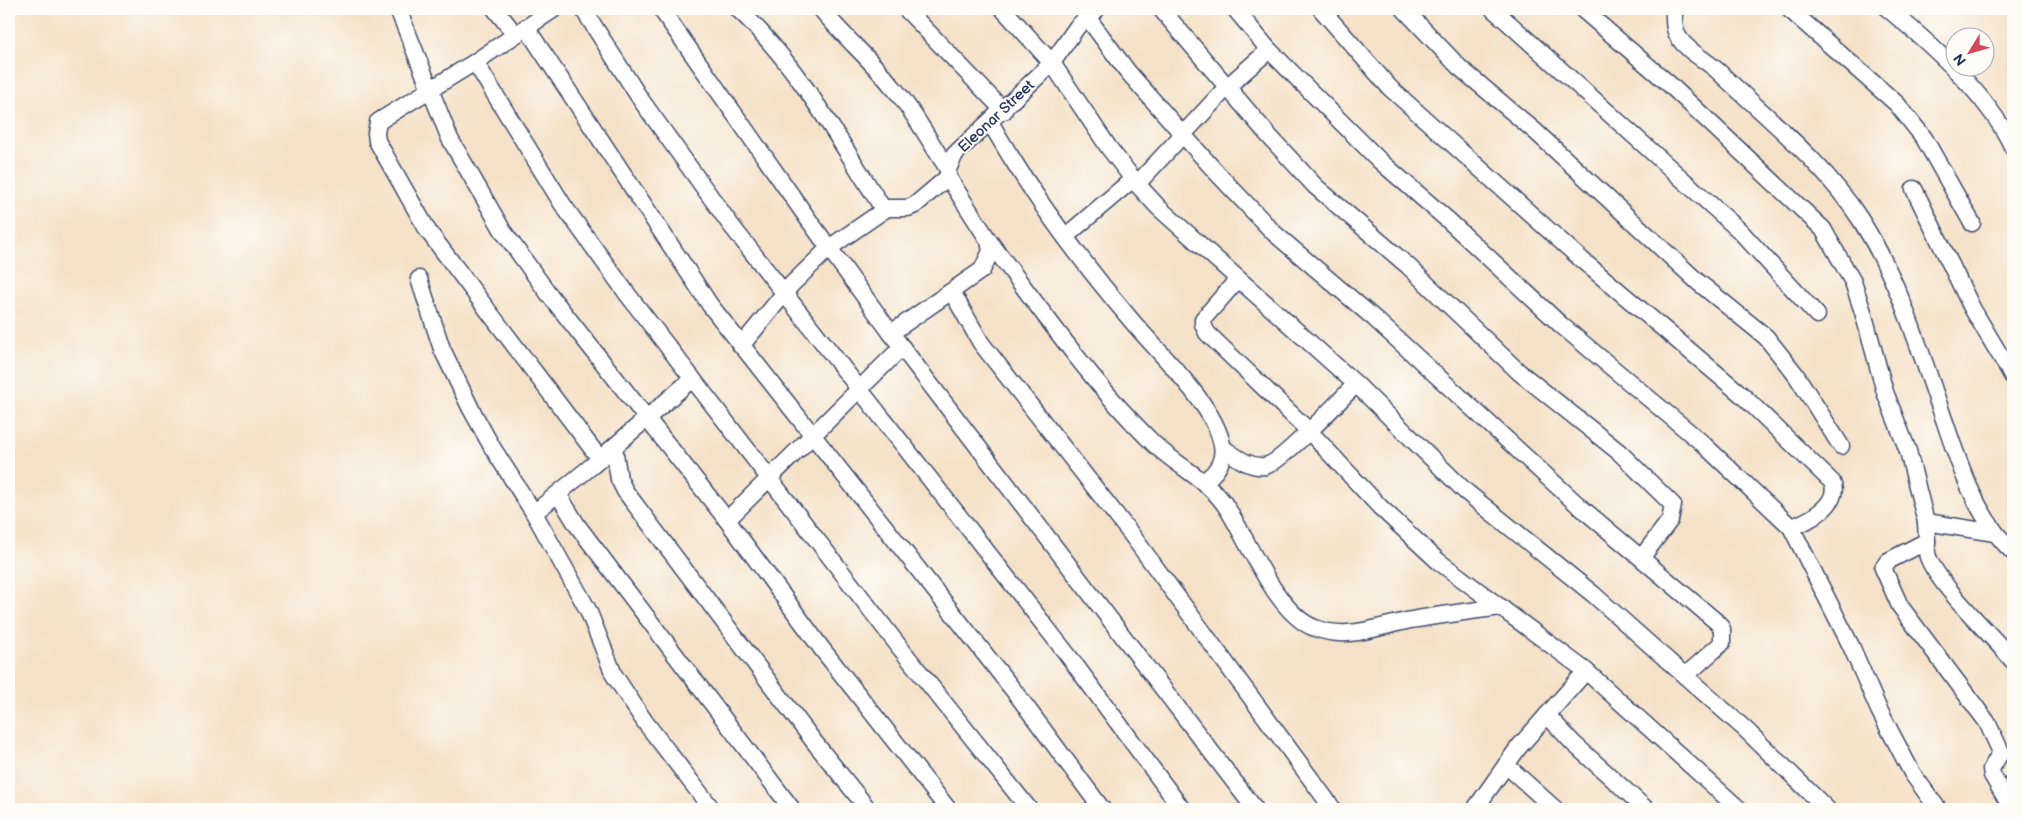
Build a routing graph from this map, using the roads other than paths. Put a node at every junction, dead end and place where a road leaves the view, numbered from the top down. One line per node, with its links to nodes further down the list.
1 (398, 9): 25 (street)
2 (495, 9): 20 (street)
3 (554, 9): 20 (street)
4 (583, 9): 41 (street)
5 (661, 9): 37 (street)
6 (738, 9): 33 (street)
7 (821, 9): 30 (street)
8 (906, 9): 26 (street)
9 (1003, 9): 23 (street)
10 (1161, 9): 24 (street)
11 (1235, 9): 21 (street)
12 (1322, 9): 63 (street)
13 (1404, 9): 53 (street)
14 (1493, 9): 42 (street)
15 (1582, 9): 62 (street)
16 (1674, 9): 64 (street)
17 (1789, 9): 34 (street)
18 (1888, 9): 29 (street)
19 (1092, 13): 23 (street, Eleonar Street); 28 (street)
20 (520, 31): 22 (street); 44 (street)
21 (1269, 50): 24 (street); 63 (street)
22 (475, 62): 25 (street); 47 (street)
23 (1052, 63): 26 (street, Eleonar Street); 31 (street)
24 (1226, 87): 28 (street); 67 (street)
25 (430, 90): 50 (street); 56 (street)
26 (1004, 110): 27 (street, Eleonar Street)
27 (990, 122): 30 (street, Eleonar Street); 35 (street)
28 (1182, 133): 31 (street); 67 (street)
29 (2013, 148)
30 (948, 173): 33 (street, Eleonar Street); 36 (street)
31 (1135, 182): 35 (street); 39 (street)
32 (1914, 189): 46 (street)
33 (884, 210): 37 (street)
34 (1972, 222)
35 (1066, 236): 55 (street)
36 (989, 242): 40 (street); 58 (street)
37 (829, 248): 41 (street); 43 (street)
38 (418, 279): 60 (street)
39 (1238, 279): 48 (street); 51 (street)
40 (952, 292): 43 (street); 82 (street)
41 (784, 293): 44 (street); 49 (street)
42 (1817, 315)
43 (891, 333): 45 (street)
44 (741, 346): 52 (street)
45 (902, 347): 49 (street); 81 (street)
46 (2013, 377)
47 (692, 379): 50 (street); 57 (street)
48 (1356, 384): 51 (street); 71 (street)
49 (859, 388): 52 (street); 80 (street)
50 (647, 419): 54 (street); 61 (street)
51 (1309, 431): 55 (street); 68 (street)
52 (812, 434): 57 (street); 79 (street)
53 (1840, 446)
54 (614, 447): 56 (street); 76 (street)
55 (1223, 448): 58 (street)
56 (600, 459): 59 (street)
57 (769, 477): 61 (street); 78 (street)
58 (1203, 482): 68 (street)
59 (558, 494): 60 (street); 75 (street)
60 (534, 513): 74 (street)
61 (727, 520): 77 (street)
62 (1926, 522): 64 (street); 65 (street)
63 (1791, 527): 88 (street)
64 (1995, 534): 66 (street)
65 (1927, 542): 69 (street); 89 (street)
66 (2013, 552)
67 (1642, 557): 71 (street)
68 (1500, 607): 70 (street)
69 (2013, 661)
70 (1586, 671): 72 (street); 86 (street)
71 (1685, 676): 87 (street)
72 (1547, 715): 73 (street); 85 (street)
73 (1506, 765): 83 (street); 84 (street)
74 (712, 809)
75 (792, 809)
76 (868, 809)
77 (948, 809)
78 (1028, 809)
79 (1102, 809)
80 (1182, 809)
81 (1255, 809)
82 (1333, 809)
83 (1475, 809)
84 (1555, 809)
85 (1646, 809)
86 (1738, 809)
87 (1827, 809)
88 (1938, 809)
89 (2012, 809)

